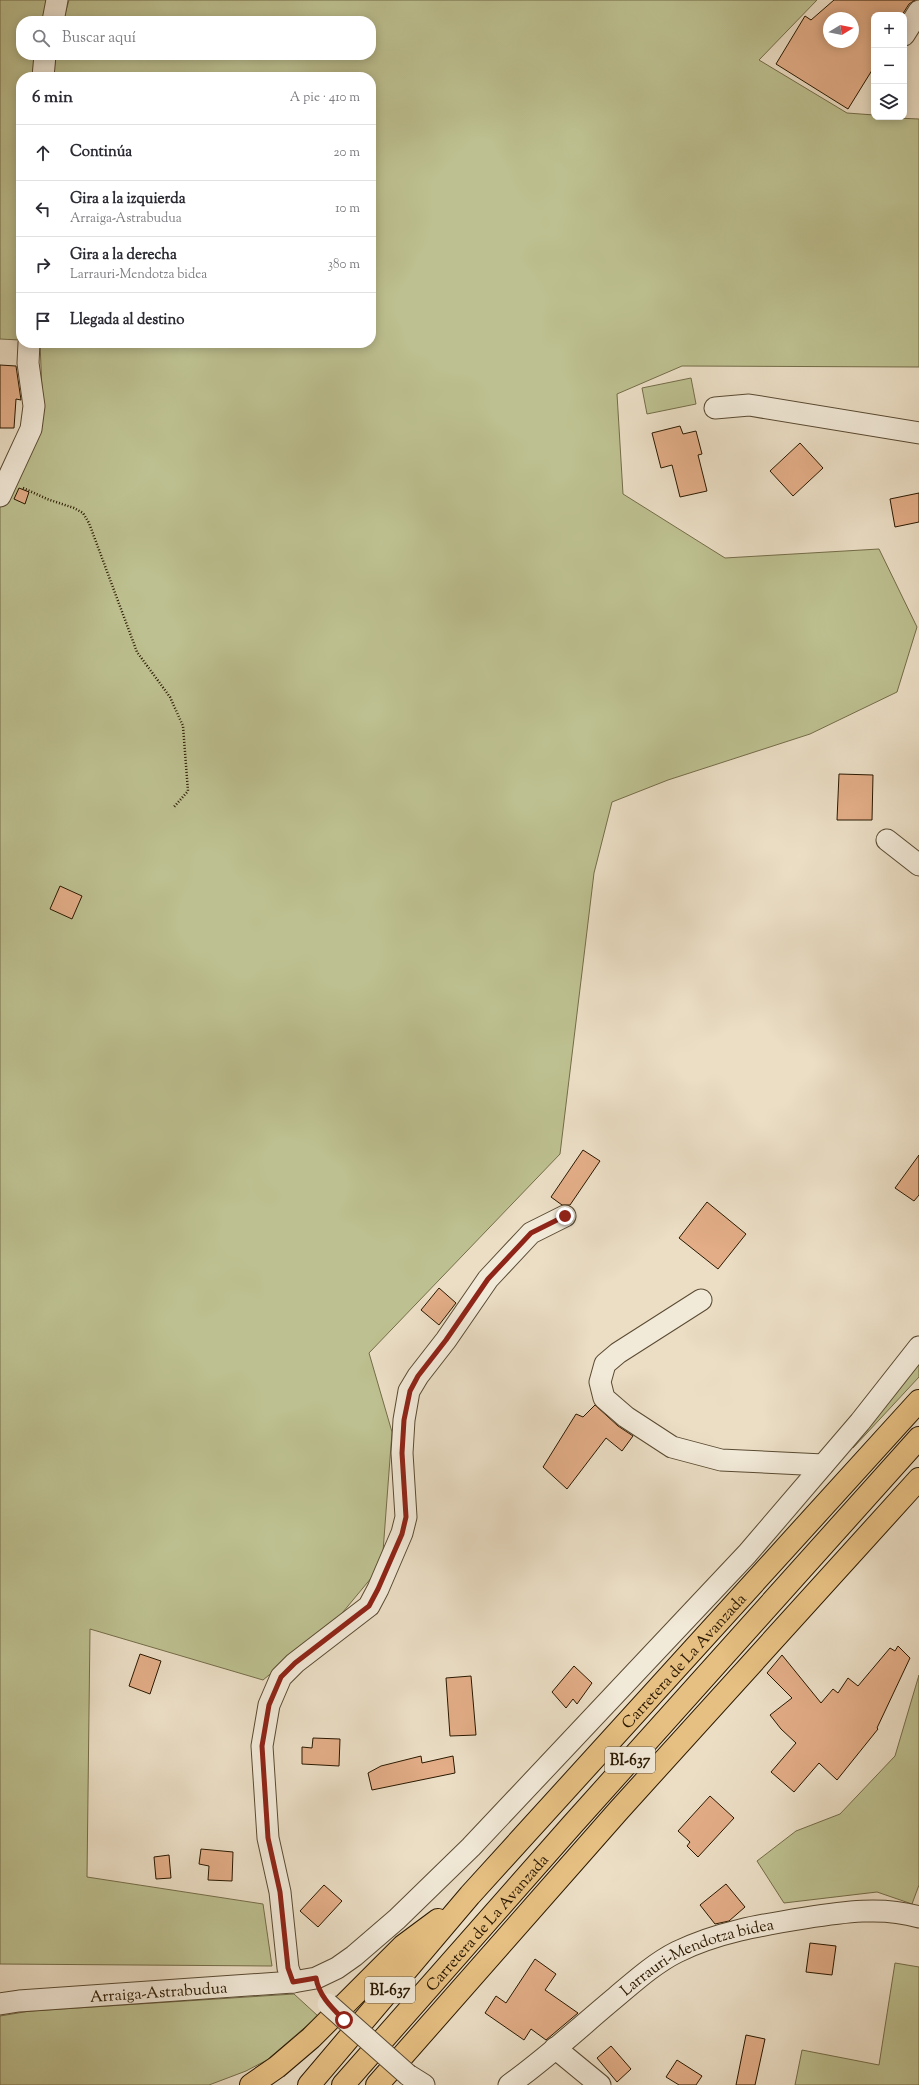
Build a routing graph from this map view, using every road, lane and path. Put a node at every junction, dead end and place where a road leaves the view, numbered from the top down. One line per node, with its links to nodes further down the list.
1 (57, 0): 3 (street)
2 (919, 11): 4 (street)
3 (54, 16)
4 (907, 30)
5 (45, 60): 6 (street)
6 (44, 72)
7 (29, 348): 10 (street)
8 (715, 408): 9 (street)
9 (919, 433)
10 (5, 482): 11 (path)
11 (173, 808)
12 (887, 840): 13 (street)
13 (919, 864)
14 (565, 1216): 24 (street)
15 (701, 1300): 19 (street)
16 (919, 1347): 19 (street, Arraiga-Astrabudua)
17 (919, 1401): 21 (main road, Carretera de La Avanzada / BI-637)
18 (919, 1438): 30 (main road, Carretera de La Avanzada / BI-637)
19 (824, 1465): 23 (street, Arraiga-Astrabudua)
20 (919, 1479): 31 (main road)
21 (470, 1895): 28 (main road); 29 (main road, Carretera de La Avanzada / BI-637)
22 (919, 1917): 26 (street, Larrauri-Mendotza bidea)
23 (316, 1978): 24 (street, Arraiga-Astrabudua); 27 (street, bridge)
24 (293, 1982): 25 (street, Arraiga-Astrabudua)
25 (0, 2004)
26 (555, 2048): 32 (street, Larrauri-Mendotza bidea); 33 (street)
27 (416, 2080)
28 (251, 2085)
29 (309, 2085)
30 (343, 2085)
31 (377, 2085)
32 (509, 2085)
33 (600, 2085)

